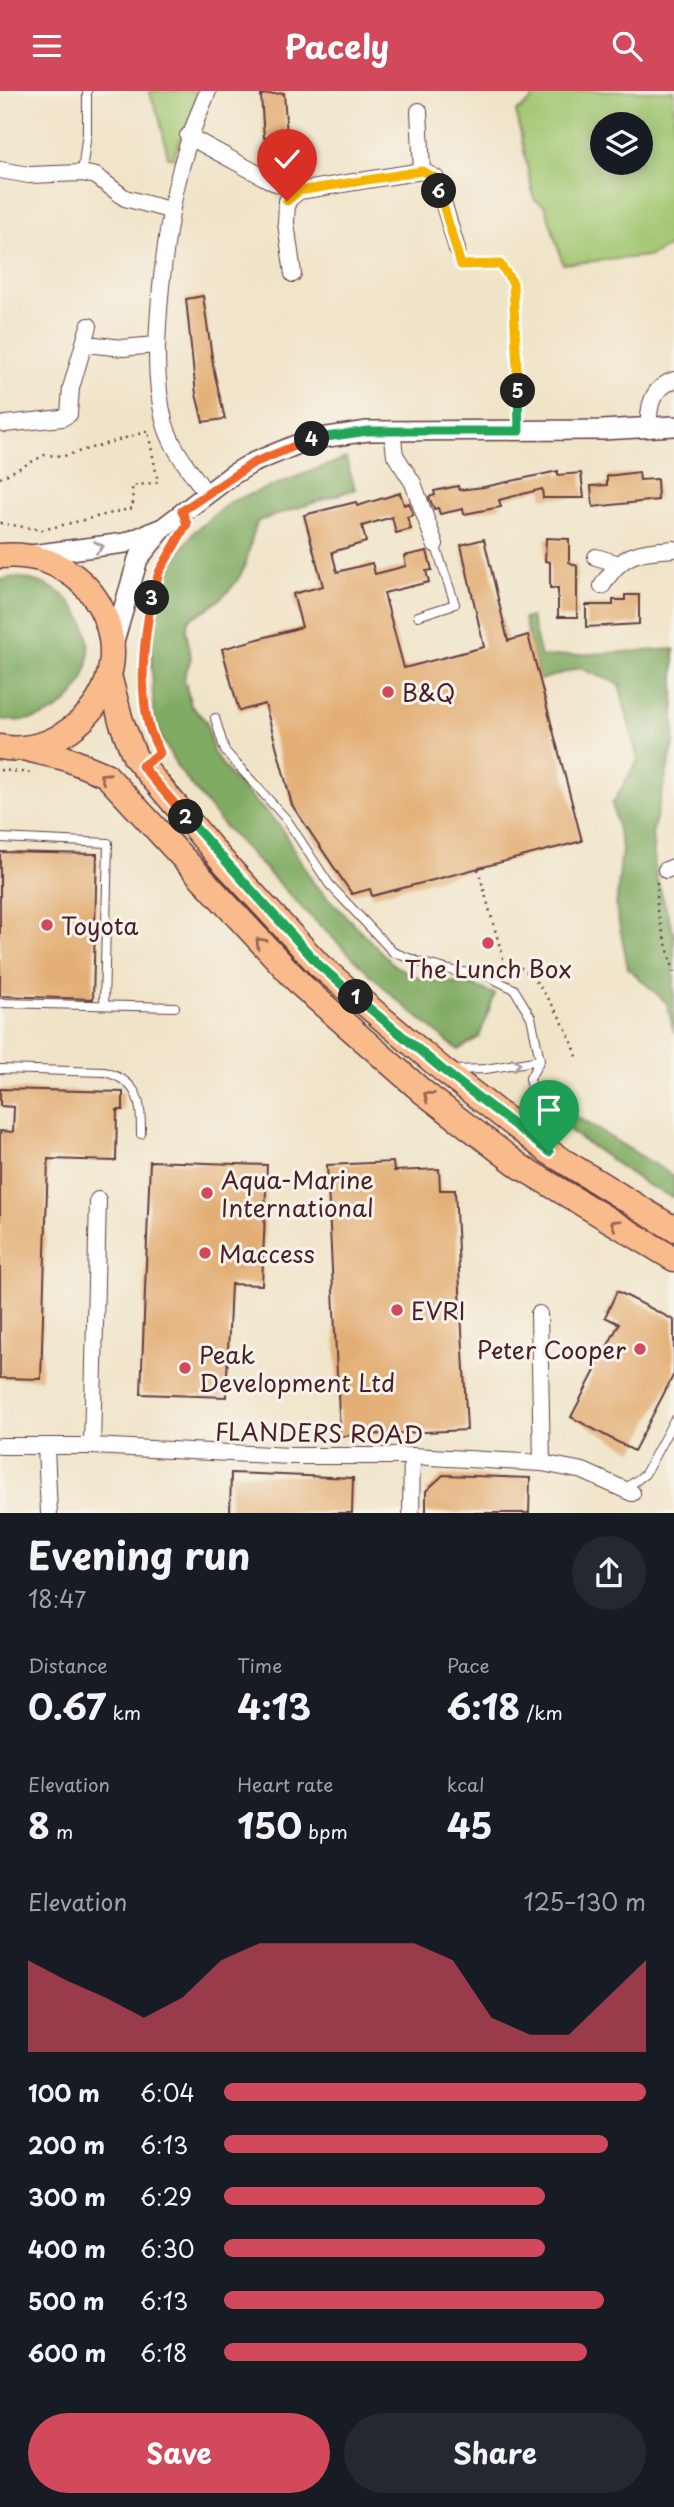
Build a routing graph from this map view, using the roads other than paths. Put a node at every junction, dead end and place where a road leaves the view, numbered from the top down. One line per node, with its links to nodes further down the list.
1 (87, 91): 7 (lane)
2 (208, 91): 4 (street)
3 (419, 111): 6 (street)
4 (188, 136): 8 (street); 9 (street)
5 (0, 170): 7 (street)
6 (422, 171): 8 (street); 10 (street)
7 (82, 173): 9 (street)
8 (299, 191): 11 (street)
9 (169, 210): 14 (street)
10 (457, 249)
11 (293, 274)
12 (89, 326): 13 (street)
13 (86, 344): 14 (street); 16 (street)
14 (155, 345): 20 (street)
15 (674, 380): 18 (street)
16 (5, 424)
17 (674, 426): 18 (street)
18 (649, 429): 19 (street)
19 (392, 431): 20 (street); 22 (street)
20 (205, 492): 21 (street)
21 (169, 534): 26 (street, one-way to 21); 31 (street)
22 (432, 537): 23 (street); 30 (lane)
23 (415, 539)
24 (674, 549): 28 (street)
25 (1, 555): 26 (main road)
26 (31, 555): 31 (main road)
27 (596, 557): 28 (street)
28 (615, 563): 29 (street)
29 (602, 586)
30 (418, 616)
31 (112, 650): 32 (main road)
32 (109, 675): 34 (main road); 41 (main road)
33 (215, 718): 39 (lane)
34 (11, 747): 46 (main road, one-way to 34)
35 (0, 838): 37 (lane)
36 (0, 1003): 37 (lane)
37 (104, 1005): 38 (lane)
38 (175, 1007)
39 (540, 1060): 41 (lane, one-way to 39); 43 (lane)
40 (0, 1069): 42 (lane)
41 (443, 1070): 43 (main road)
42 (141, 1134)
43 (549, 1152): 45 (main road)
44 (97, 1200): 50 (street)
45 (674, 1229)
46 (674, 1259)
47 (539, 1314): 53 (street)
48 (674, 1420): 54 (lane)
49 (0, 1446): 51 (street, FLANDERS ROAD)
50 (92, 1446): 51 (street, FLANDERS ROAD); 52 (street, FLANDERS ROAD)
51 (46, 1447): 55 (street)
52 (412, 1456): 53 (street, FLANDERS ROAD); 56 (street)
53 (542, 1463): 54 (street, FLANDERS ROAD)
54 (628, 1491)
55 (49, 1513)
56 (411, 1513)

